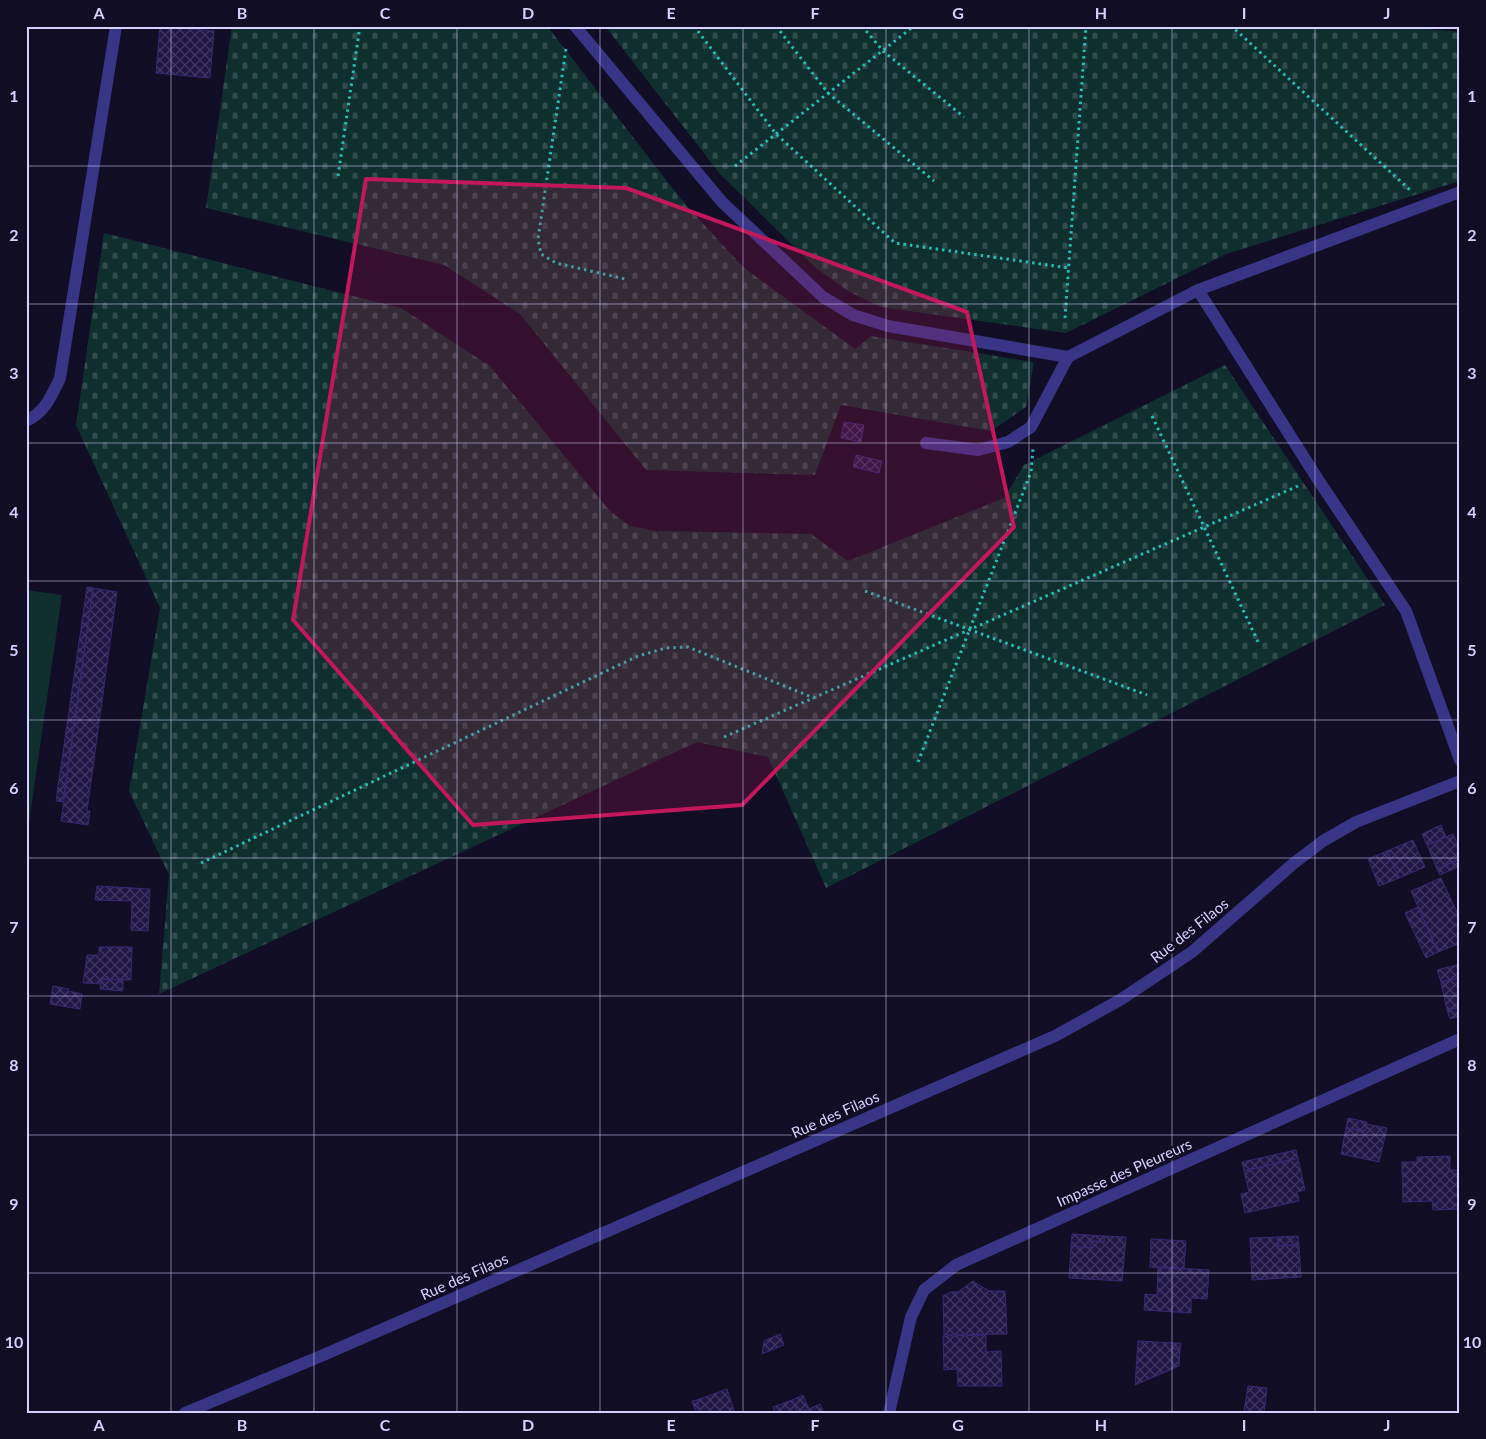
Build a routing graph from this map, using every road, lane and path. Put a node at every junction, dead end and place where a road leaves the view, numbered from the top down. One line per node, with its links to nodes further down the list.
1 (116, 26): 26 (street)
2 (360, 26): 16 (path)
3 (576, 26): 24 (street)
4 (694, 26): 14 (path)
5 (776, 26): 12 (path)
6 (862, 26): 11 (path)
7 (914, 26): 11 (path)
8 (1086, 26): 20 (path)
9 (1230, 26): 19 (path)
10 (567, 46): 21 (path)
11 (883, 51): 12 (path); 13 (path)
12 (828, 93): 14 (path); 17 (path)
13 (964, 117)
14 (776, 134): 15 (path); 20 (path)
15 (735, 166)
16 (338, 176)
17 (934, 182)
18 (1460, 192): 19 (street)
19 (1425, 204): 22 (street)
20 (1069, 268): 23 (path)
21 (625, 279)
22 (1198, 290): 24 (street); 29 (street)
23 (1065, 318)
24 (1068, 357): 27 (street)
25 (1152, 416): 30 (path)
26 (26, 421)
27 (1031, 426): 28 (street); 32 (path)
28 (926, 444)
29 (1317, 478): 30 (path); 37 (street)
30 (1204, 527): 32 (path); 33 (path)
31 (864, 591): 32 (path)
32 (970, 630): 34 (path); 35 (path); 38 (path)
33 (1259, 644)
34 (1147, 695)
35 (814, 698): 36 (path); 40 (path)
36 (724, 737)
37 (1460, 760)
38 (918, 762)
39 (1460, 781): 42 (street, Rue des Filaos)
40 (200, 863)
41 (1460, 1039): 43 (street, Impasse des Pleureurs)
42 (185, 1413)
43 (889, 1413)

